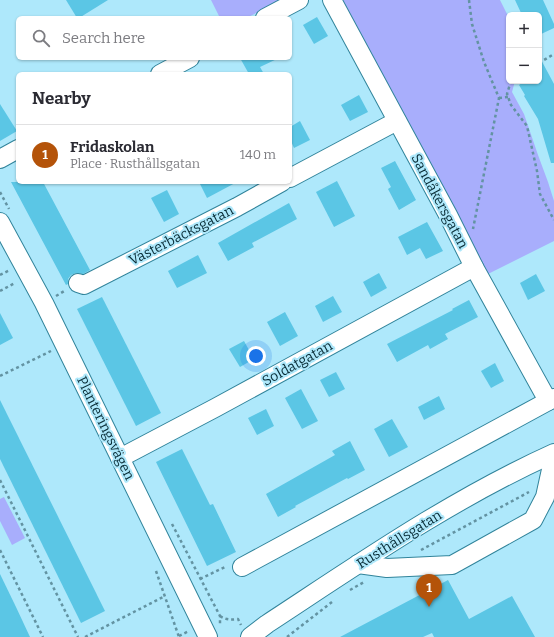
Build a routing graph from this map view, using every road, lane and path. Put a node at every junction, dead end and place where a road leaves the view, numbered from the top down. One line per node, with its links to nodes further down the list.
1 (299, 0): 4 (street)
2 (332, 0): 12 (street, Sandåkersgatan)
3 (469, 0): 11 (path)
4 (269, 16)
5 (554, 54): 7 (path)
6 (186, 60): 8 (street)
7 (542, 61)
8 (164, 72)
9 (510, 84): 10 (path)
10 (508, 97): 11 (path); 17 (path)
11 (499, 98): 19 (path)
12 (397, 121): 15 (street); 19 (street, Sandåkersgatan)
13 (16, 150): 14 (street)
14 (0, 159)
15 (292, 177)
16 (278, 184): 21 (street, Västerbäcksgatan)
17 (554, 220)
18 (0, 222): 23 (street, Planteringsvägen)
19 (471, 261): 26 (street, Sandåkersgatan); 28 (street, Soldatgatan)
20 (16, 282): 22 (path)
21 (78, 284): 23 (path)
22 (0, 291)
23 (44, 303): 28 (street, Planteringsvägen)
24 (52, 351): 25 (path)
25 (0, 376)
26 (551, 400): 32 (street)
27 (554, 455): 31 (street, Rusthållsgatan); 31 (street)
28 (120, 458): 40 (street, Planteringsvägen)
29 (0, 480): 38 (path)
30 (0, 550): 37 (path)
31 (358, 564): 36 (street, Rusthållsgatan)
32 (242, 567): 33 (path)
33 (200, 579)
34 (165, 596): 39 (path)
35 (220, 616): 36 (path)
36 (247, 634)
37 (43, 637)
38 (78, 637)
39 (85, 637)
40 (208, 637)

